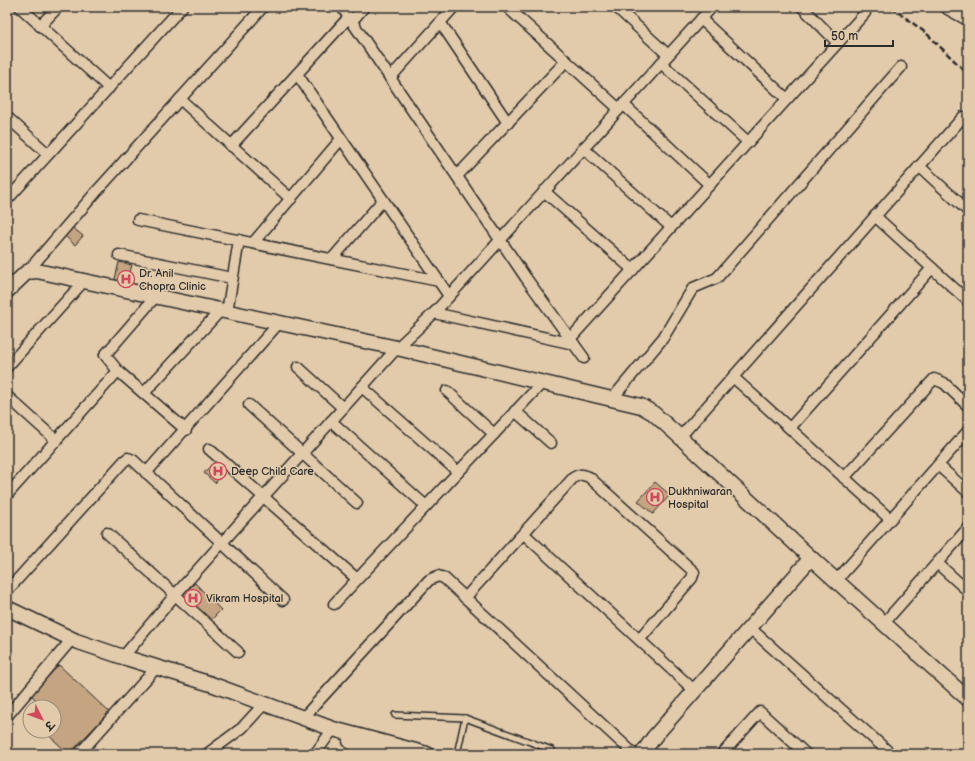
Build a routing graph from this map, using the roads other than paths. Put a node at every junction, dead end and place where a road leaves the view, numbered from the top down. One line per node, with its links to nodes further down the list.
1 (20, 7): 20 (street)
2 (58, 7): 20 (street)
3 (182, 7): 28 (street)
4 (263, 7): 29 (street)
5 (342, 7): 17 (street)
6 (364, 7): 17 (street)
7 (454, 7): 19 (street)
8 (507, 7): 23 (street)
9 (616, 7): 15 (street)
10 (632, 7): 15 (street)
11 (712, 7): 18 (street)
12 (802, 7): 21 (street)
13 (948, 7): 16 (street)
14 (865, 13): 21 (street)
15 (625, 15): 22 (street)
16 (968, 18)
17 (350, 19): 26 (street); 27 (street)
18 (701, 19): 22 (street); 30 (street)
19 (440, 22): 27 (street); 34 (street)
20 (40, 26): 28 (street)
21 (838, 43): 30 (street)
22 (668, 55): 24 (street)
23 (566, 61): 31 (street); 34 (street)
24 (661, 63): 31 (street); 36 (street)
25 (901, 67): 80 (street)
26 (297, 74): 35 (street); 37 (street)
27 (390, 78): 41 (street)
28 (109, 88): 39 (street)
29 (180, 99): 37 (street); 58 (street)
30 (787, 99): 36 (street)
31 (621, 107): 38 (street); 42 (street)
32 (7, 117): 39 (street)
33 (963, 117): 40 (street)
34 (508, 123): 41 (street)
35 (341, 139): 44 (street); 46 (street)
36 (748, 142): 42 (street)
37 (231, 146): 44 (street)
38 (583, 148): 43 (street); 50 (street)
39 (48, 154): 45 (street)
40 (919, 166): 47 (street); 48 (street)
41 (457, 176): 51 (street)
42 (710, 184): 50 (street)
43 (544, 191): 51 (street); 57 (street)
44 (291, 199): 53 (street)
45 (7, 200)
46 (383, 200): 55 (street); 61 (street)
47 (968, 211)
48 (875, 216): 56 (street); 75 (street)
49 (138, 220): 52 (street)
50 (671, 227): 57 (street)
51 (500, 239): 64 (street); 69 (street)
52 (239, 240): 53 (street); 59 (street)
53 (253, 243): 55 (street)
54 (118, 255): 59 (street)
55 (332, 259): 61 (street)
56 (932, 268): 65 (street); 87 (street)
57 (633, 270): 69 (street)
58 (27, 272): 60 (street); 62 (street)
59 (232, 278): 66 (street)
60 (84, 281): 63 (street); 72 (street)
61 (439, 281): 64 (street)
62 (7, 291)
63 (156, 296): 66 (street); 74 (street)
64 (449, 296): 67 (street)
65 (968, 301)
66 (224, 312): 68 (street); 79 (street)
67 (434, 314): 69 (street); 70 (street)
68 (279, 323): 70 (street); 88 (street)
69 (572, 341): 71 (street)
70 (397, 348): 76 (street); 77 (street)
71 (584, 358)
72 (7, 367)
73 (298, 367): 84 (street)
74 (118, 371): 79 (street); 92 (street)
75 (733, 377): 87 (street); 91 (street)
76 (542, 383): 80 (street); 85 (street)
77 (362, 387): 84 (street); 97 (street)
78 (447, 391): 90 (street)
79 (144, 394): 88 (street)
80 (612, 399): 91 (street)
81 (9, 402): 92 (street)
82 (249, 405): 95 (street)
83 (968, 406): 99 (street)
84 (343, 408): 86 (street)
85 (515, 411): 90 (street); 93 (street)
86 (331, 421): 95 (street); 104 (street)
87 (790, 428): 99 (street)
88 (186, 430): 98 (street)
89 (968, 432): 96 (street)
90 (494, 434): 97 (street)
91 (680, 437): 110 (street)
92 (57, 441): 101 (street)
93 (551, 443)
94 (209, 449): 102 (street)
95 (302, 453): 102 (street); 103 (street)
96 (938, 465): 100 (street); 105 (street)
97 (458, 472): 104 (street)
98 (146, 473): 109 (street); 114 (street)
99 (844, 478): 105 (street)
100 (968, 492)
101 (7, 495)
102 (264, 496): 109 (street); 112 (street)
103 (357, 503)
104 (426, 506): 112 (street)
105 (890, 519): 113 (street)
106 (968, 528): 111 (street)
107 (107, 532): 116 (street)
108 (524, 534): 117 (street); 124 (street); 124 (street)
109 (221, 543): 116 (street); 118 (street)
110 (812, 558): 113 (street); 122 (street)
111 (937, 563): 115 (street); 121 (street)
112 (357, 579): 119 (street)
113 (836, 581): 121 (street)
114 (7, 591)
115 (968, 591)
116 (175, 595): 125 (street); 126 (street)
117 (465, 598): 133 (street); 145 (street)
118 (283, 600)
119 (334, 604)
120 (7, 608): 123 (street)
121 (884, 623): 129 (street)
122 (750, 628): 128 (street); 149 (street)
123 (72, 639): 126 (street); 131 (street)
124 (640, 639): 128 (street)
125 (238, 652)
126 (123, 657): 127 (street)
127 (157, 667): 130 (street); 138 (street)
128 (695, 691): 146 (street)
129 (968, 699)
130 (264, 704): 133 (street); 139 (street)
131 (7, 715)
132 (395, 715): 134 (lane)
133 (303, 718): 135 (street)
134 (466, 718): 137 (lane); 144 (lane)
135 (333, 729): 136 (street); 140 (street); 143 (street)
136 (356, 745): 141 (lane); 142 (street)
137 (552, 750)
138 (79, 754)
139 (207, 754)
140 (315, 754)
141 (369, 754)
142 (388, 754)
143 (427, 754)
144 (457, 754)
145 (634, 754)
146 (642, 754)
147 (722, 754): 148 (street)
148 (806, 754)
149 (891, 754)

